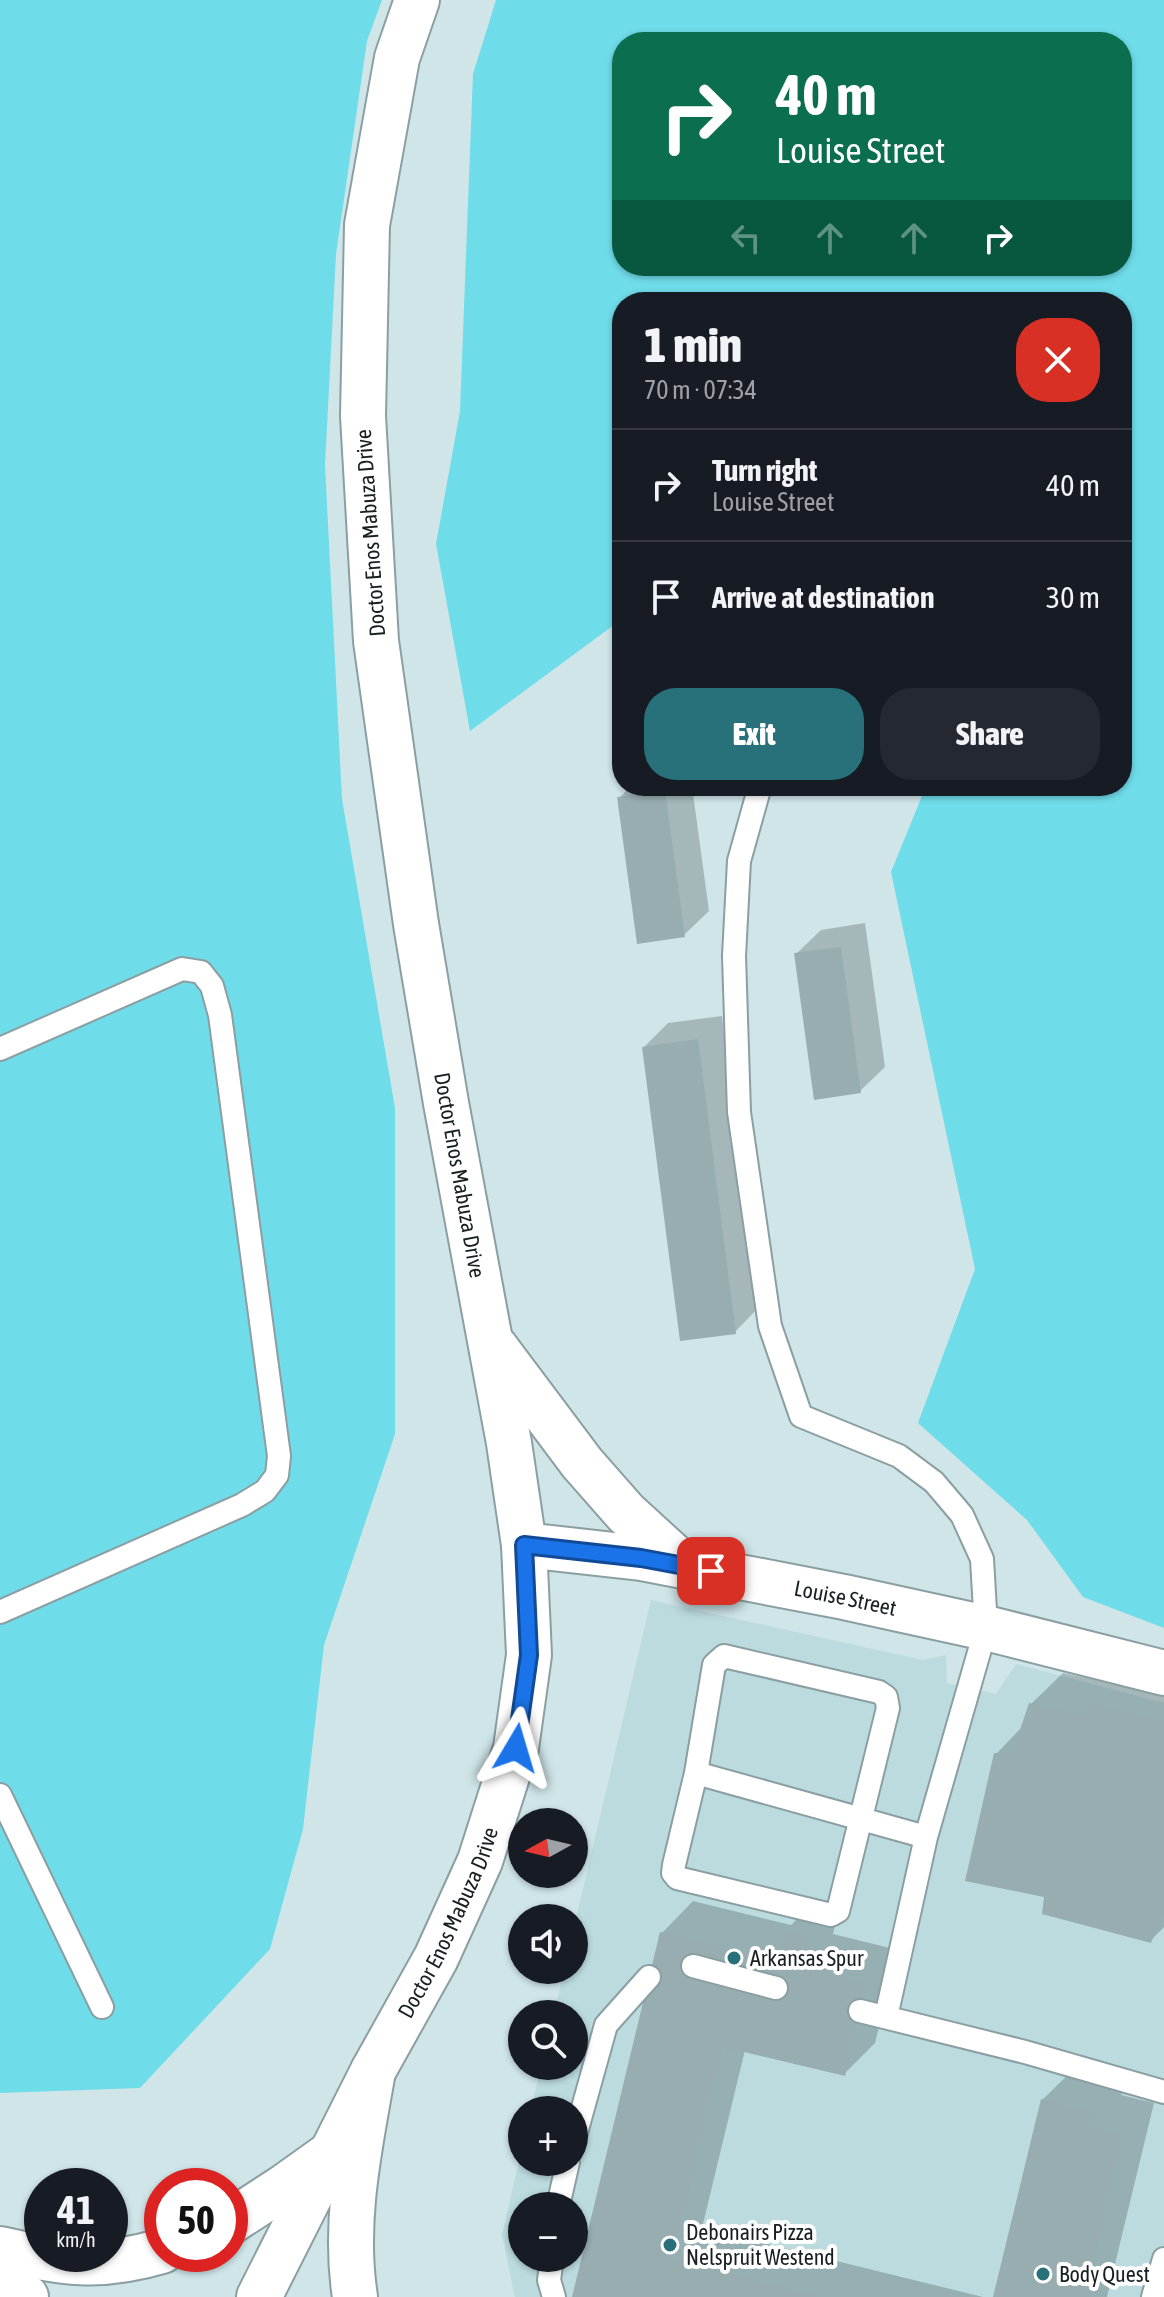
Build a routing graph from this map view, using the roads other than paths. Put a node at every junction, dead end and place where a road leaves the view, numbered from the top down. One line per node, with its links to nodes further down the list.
1 (417, 0): 4 (main road, Doctor Enos Mabuza Drive)
2 (757, 796): 8 (lane)
3 (0, 1049): 7 (lane)
4 (491, 1342): 5 (main road, Doctor Enos Mabuza Drive); 6 (main road)
5 (524, 1545): 6 (main road, Louise Street); 20 (main road, Doctor Enos Mabuza Drive)
6 (684, 1566): 8 (main road, Louise Street)
7 (0, 1612)
8 (986, 1628): 9 (main road, Louise Street); 13 (lane)
9 (1164, 1673)
10 (696, 1773): 12 (lane); 12 (lane); 12 (lane)
11 (0, 1795): 17 (lane)
12 (861, 1818): 13 (lane)
13 (926, 1837): 19 (lane)
14 (693, 1966): 16 (lane)
15 (649, 1977): 22 (lane)
16 (776, 1988)
17 (102, 2007)
18 (860, 2011): 19 (lane)
19 (886, 2017): 21 (lane)
20 (373, 2071): 23 (main road, Doctor Enos Mabuza Drive); 32 (main road)
21 (1164, 2092)
22 (586, 2096)
23 (333, 2152): 24 (main road); 31 (main road, Doctor Enos Mabuza Drive)
24 (248, 2210)
25 (0, 2249): 26 (main road)
26 (144, 2256)
27 (1164, 2259): 34 (lane)
28 (550, 2272): 33 (lane)
29 (0, 2282): 30 (main road)
30 (26, 2297)
31 (259, 2297)
32 (355, 2297)
33 (554, 2297)
34 (1153, 2297)

